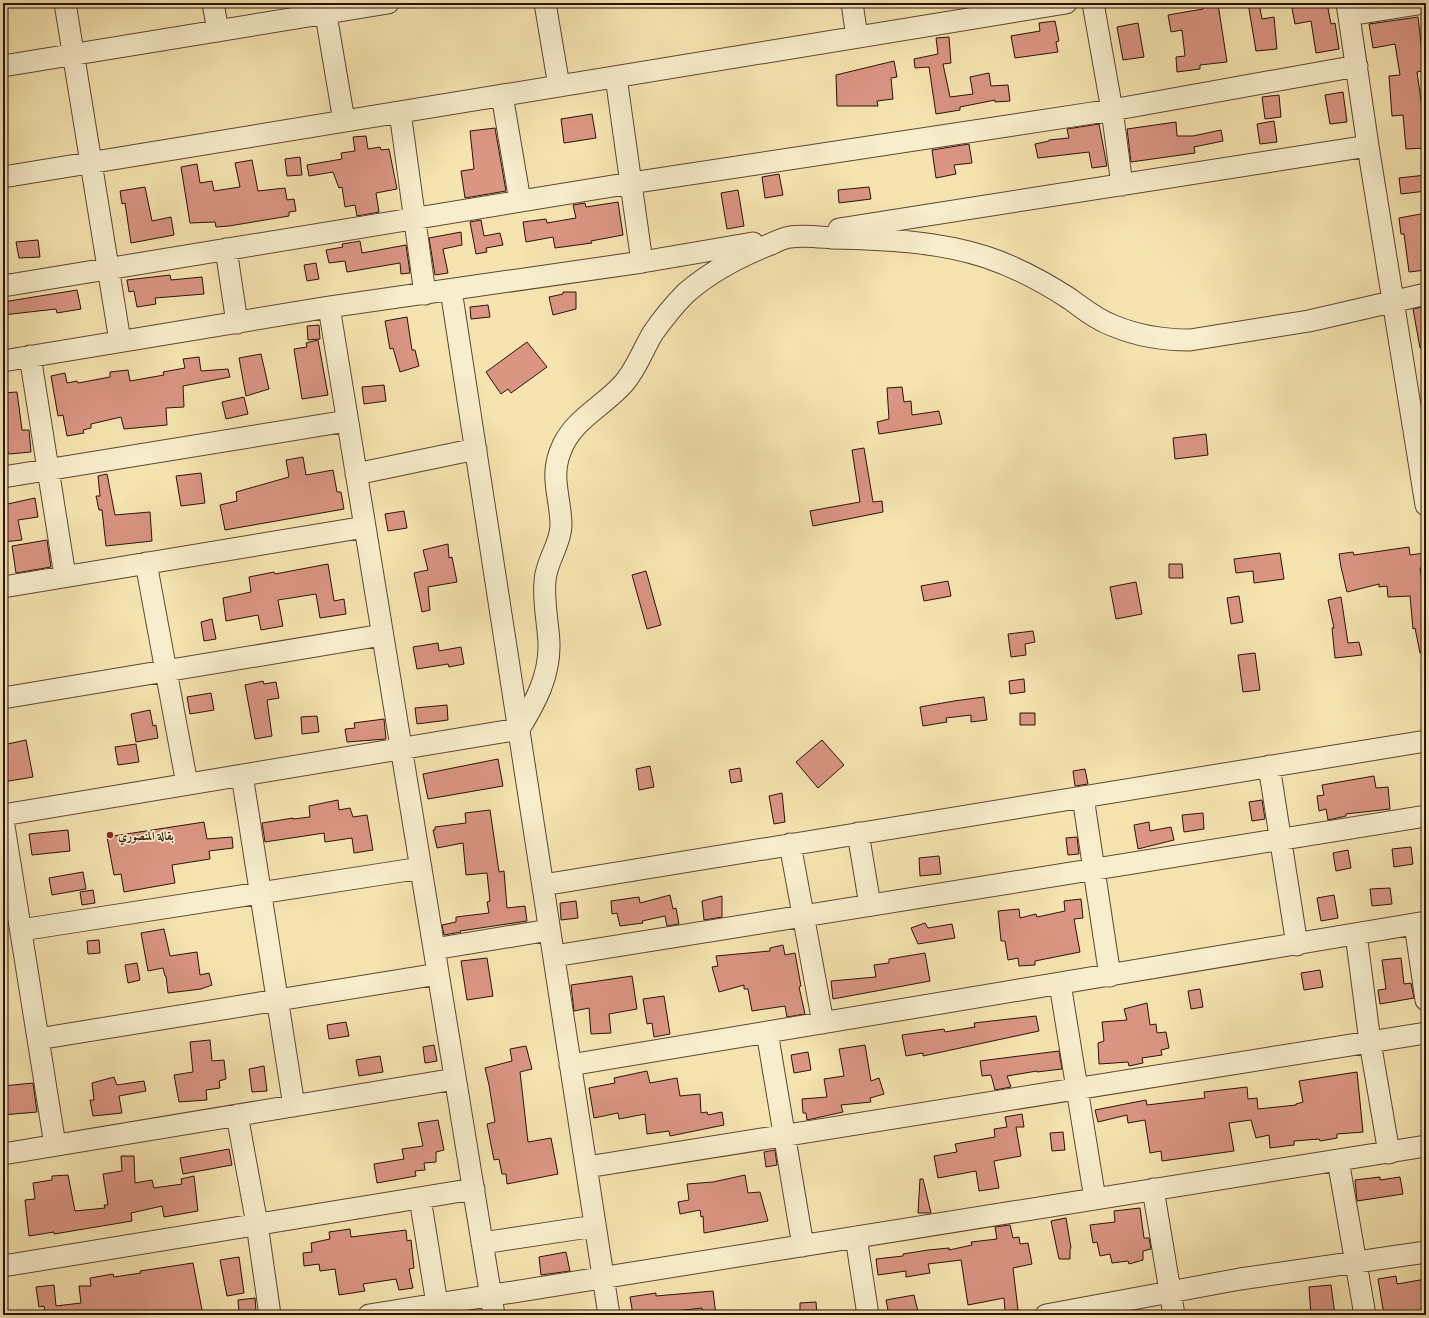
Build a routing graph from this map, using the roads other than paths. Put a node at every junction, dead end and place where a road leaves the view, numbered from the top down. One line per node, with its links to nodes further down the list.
1 (65, 3): 13 (street)
2 (213, 3): 11 (street)
3 (388, 3): 9 (street)
4 (545, 3): 17 (street)
5 (852, 3): 12 (street)
6 (1066, 3): 12 (street)
7 (1093, 3): 19 (street)
8 (1424, 3): 10 (street)
9 (325, 8): 11 (street); 21 (street)
10 (1348, 9): 15 (street)
11 (218, 31): 13 (street)
12 (857, 37): 16 (street)
13 (73, 54): 14 (street); 23 (street)
14 (3, 66)
15 (1357, 66): 19 (street); 22 (street)
16 (616, 76): 17 (street); 25 (street)
17 (559, 86): 18 (street)
18 (502, 95): 20 (street); 27 (street)
19 (1112, 110): 25 (street); 26 (street)
20 (400, 112): 21 (street); 28 (street)
21 (344, 121): 23 (street)
22 (1368, 146): 26 (street); 37 (street)
23 (91, 163): 24 (street); 32 (street)
24 (3, 177)
25 (631, 183): 27 (street); 31 (street)
26 (1122, 185): 29 (street)
27 (520, 201): 28 (street)
28 (415, 218): 30 (street); 35 (street)
29 (789, 237): 31 (street); 37 (street); 57 (street)
30 (226, 249): 32 (street); 39 (street)
31 (642, 262): 34 (street)
32 (108, 269): 33 (street); 40 (street)
33 (3, 286)
34 (451, 290): 35 (street); 44 (street)
35 (425, 294): 38 (street)
36 (1426, 294): 37 (street)
37 (1393, 301): 45 (street)
38 (328, 307): 39 (street); 43 (street)
39 (237, 323): 40 (street)
40 (120, 341): 41 (street)
41 (30, 356): 42 (street); 46 (street)
42 (3, 361)
43 (347, 421): 46 (street); 47 (street)
44 (476, 449): 47 (street); 57 (street)
45 (1422, 451): 49 (street)
46 (48, 470): 48 (street); 52 (street)
47 (356, 474): 50 (street)
48 (3, 477)
49 (1426, 505)
50 (365, 527): 51 (street); 54 (street)
51 (146, 563): 52 (street); 55 (street)
52 (65, 576): 53 (street)
53 (3, 586)
54 (382, 635): 55 (street); 59 (street)
55 (166, 671): 56 (street); 62 (street)
56 (3, 698)
57 (519, 730): 59 (street); 72 (street)
58 (1426, 741): 60 (street)
59 (401, 749): 61 (street); 70 (street)
60 (1269, 766): 63 (street); 68 (street)
61 (242, 775): 62 (street); 73 (street)
62 (187, 784): 64 (street)
63 (1083, 797): 67 (street); 71 (street)
64 (3, 815)
65 (1426, 816): 68 (street)
66 (3, 820): 77 (street)
67 (858, 833): 69 (street); 74 (street)
68 (1280, 839): 71 (street); 80 (street)
69 (790, 844): 72 (street); 75 (street)
70 (421, 868): 73 (street); 81 (street)
71 (1093, 869): 74 (street); 84 (street)
72 (543, 885): 78 (street)
73 (261, 893): 77 (street); 86 (street)
74 (870, 905): 75 (street)
75 (803, 916): 82 (street); 88 (street)
76 (1420, 923): 79 (street); 87 (street)
77 (21, 930): 91 (street)
78 (549, 930): 81 (street); 82 (street)
79 (1356, 934): 80 (street); 92 (street)
80 (1297, 945): 84 (street)
81 (434, 949): 83 (street)
82 (554, 956): 93 (street)
83 (438, 974): 86 (street); 94 (street)
84 (1110, 976): 85 (street)
85 (1060, 984): 88 (street); 95 (street)
86 (278, 1000): 91 (street); 96 (street)
87 (1426, 1000)
88 (822, 1023): 89 (street)
89 (767, 1032): 93 (street); 98 (street)
90 (1426, 1033): 92 (street)
91 (38, 1039): 99 (street)
92 (1370, 1042): 95 (street); 101 (street)
93 (570, 1065): 104 (street)
94 (456, 1079): 96 (street); 105 (street)
95 (1078, 1088): 98 (street); 108 (street)
96 (294, 1106): 97 (street)
97 (237, 1115): 99 (street); 109 (street)
98 (784, 1136): 104 (street); 113 (street)
99 (55, 1145): 102 (street)
100 (1426, 1146): 101 (street)
101 (1390, 1153): 103 (street)
102 (3, 1154)
103 (1338, 1160): 106 (street); 115 (street)
104 (588, 1168): 110 (street)
105 (474, 1189): 107 (street); 112 (street)
106 (1153, 1189): 108 (street); 118 (street)
107 (420, 1198): 109 (street); 119 (street)
108 (1095, 1199): 111 (street)
109 (257, 1224): 116 (street); 121 (street)
110 (595, 1226): 112 (street); 117 (street)
111 (856, 1238): 113 (street); 124 (street)
112 (482, 1243): 120 (street)
113 (803, 1246): 117 (street)
114 (1426, 1252): 115 (street)
115 (1357, 1262): 118 (street); 127 (street)
116 (3, 1266)
117 (603, 1278): 120 (street); 123 (street)
118 (1170, 1293): 125 (street); 126 (street)
119 (437, 1304): 120 (street); 122 (street)
120 (493, 1305)
121 (270, 1315)
122 (369, 1315)
123 (609, 1315)
124 (868, 1315)
125 (1046, 1315)
126 (1174, 1315)
127 (1365, 1315)

